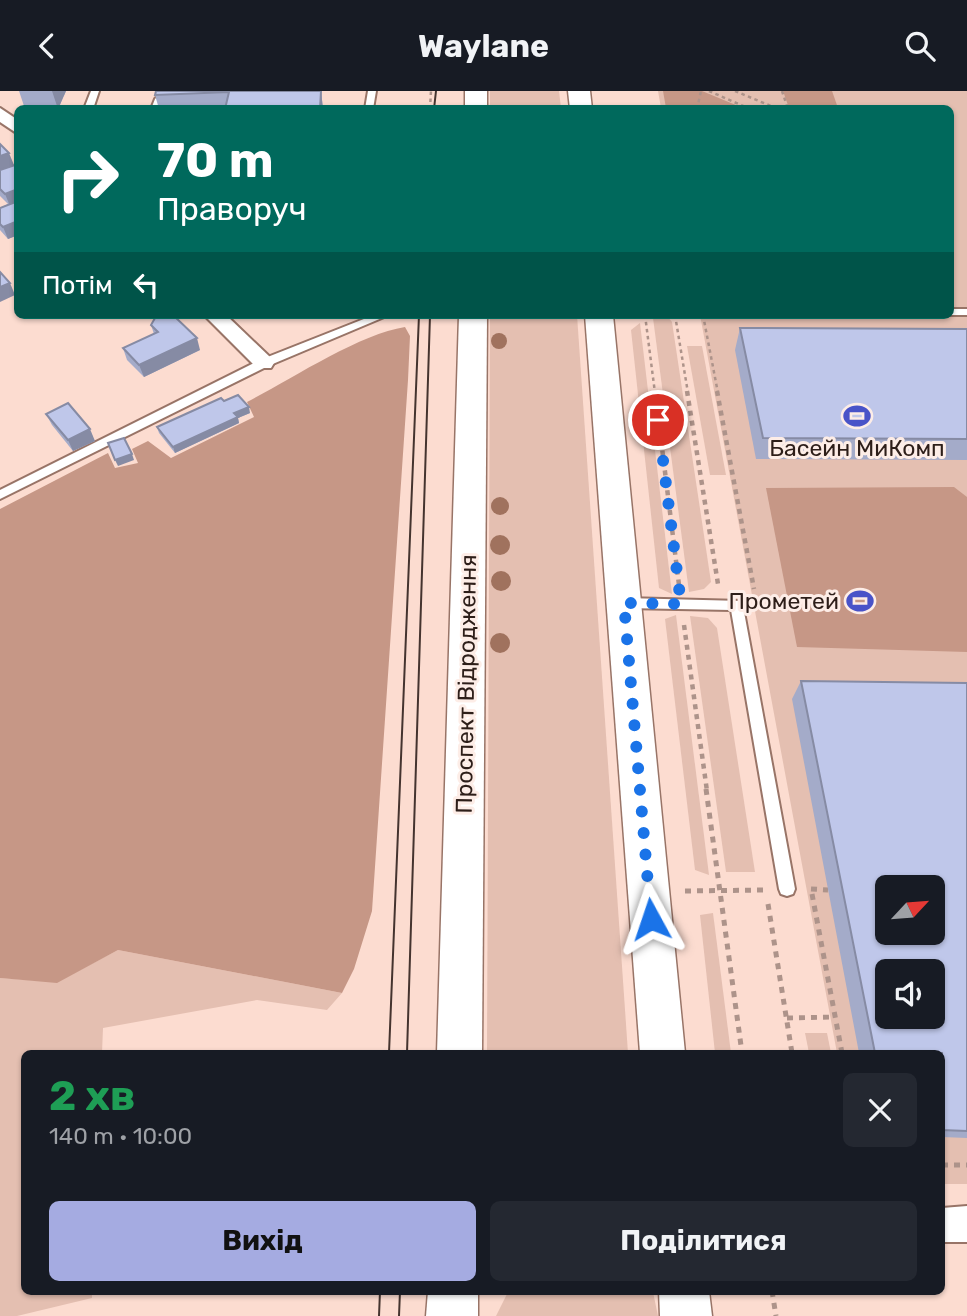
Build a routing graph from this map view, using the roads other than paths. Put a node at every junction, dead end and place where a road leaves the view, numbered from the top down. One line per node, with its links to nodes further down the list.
1 (168, 91): 2 (lane)
2 (156, 105)
3 (0, 113): 4 (street)
4 (14, 125)
5 (218, 319): 9 (street)
6 (374, 319): 9 (lane)
7 (473, 319): 13 (main road, Проспект Відродження)
8 (599, 319): 11 (main road)
9 (264, 363): 10 (lane)
10 (0, 495)
11 (624, 603): 12 (lane); 14 (main road)
12 (787, 889)
13 (458, 1050)
14 (663, 1050)
15 (967, 1224): 16 (street)
16 (945, 1225)
17 (453, 1295): 19 (main road)
18 (684, 1295): 20 (main road)
19 (452, 1316)
20 (686, 1316)

